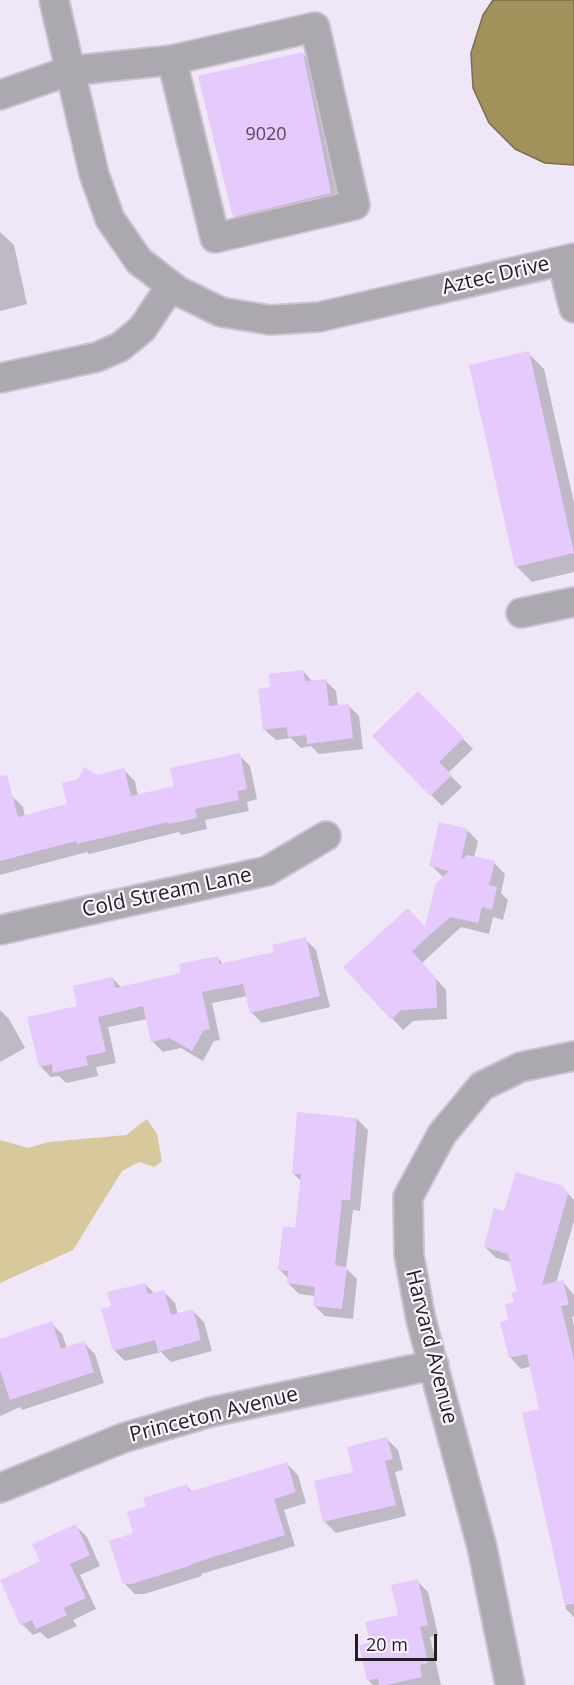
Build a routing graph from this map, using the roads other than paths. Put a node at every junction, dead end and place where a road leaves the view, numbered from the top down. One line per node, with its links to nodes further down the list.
1 (54, 0): 3 (street, Aztec Drive)
2 (172, 60): 2 (street); 3 (street)
3 (69, 71): 4 (street); 6 (street, Aztec Drive)
4 (0, 95)
5 (568, 259): 6 (street, Aztec Drive); 7 (street)
6 (171, 286): 8 (street)
7 (574, 308)
8 (0, 378)
9 (574, 602): 10 (street)
10 (521, 613)
11 (326, 836): 12 (street, Cold Stream Lane)
12 (0, 930)
13 (574, 1056): 14 (street, Harvard Avenue)
14 (434, 1365): 15 (street, Princeton Avenue); 16 (street, Harvard Avenue)
15 (0, 1488)
16 (510, 1685)

